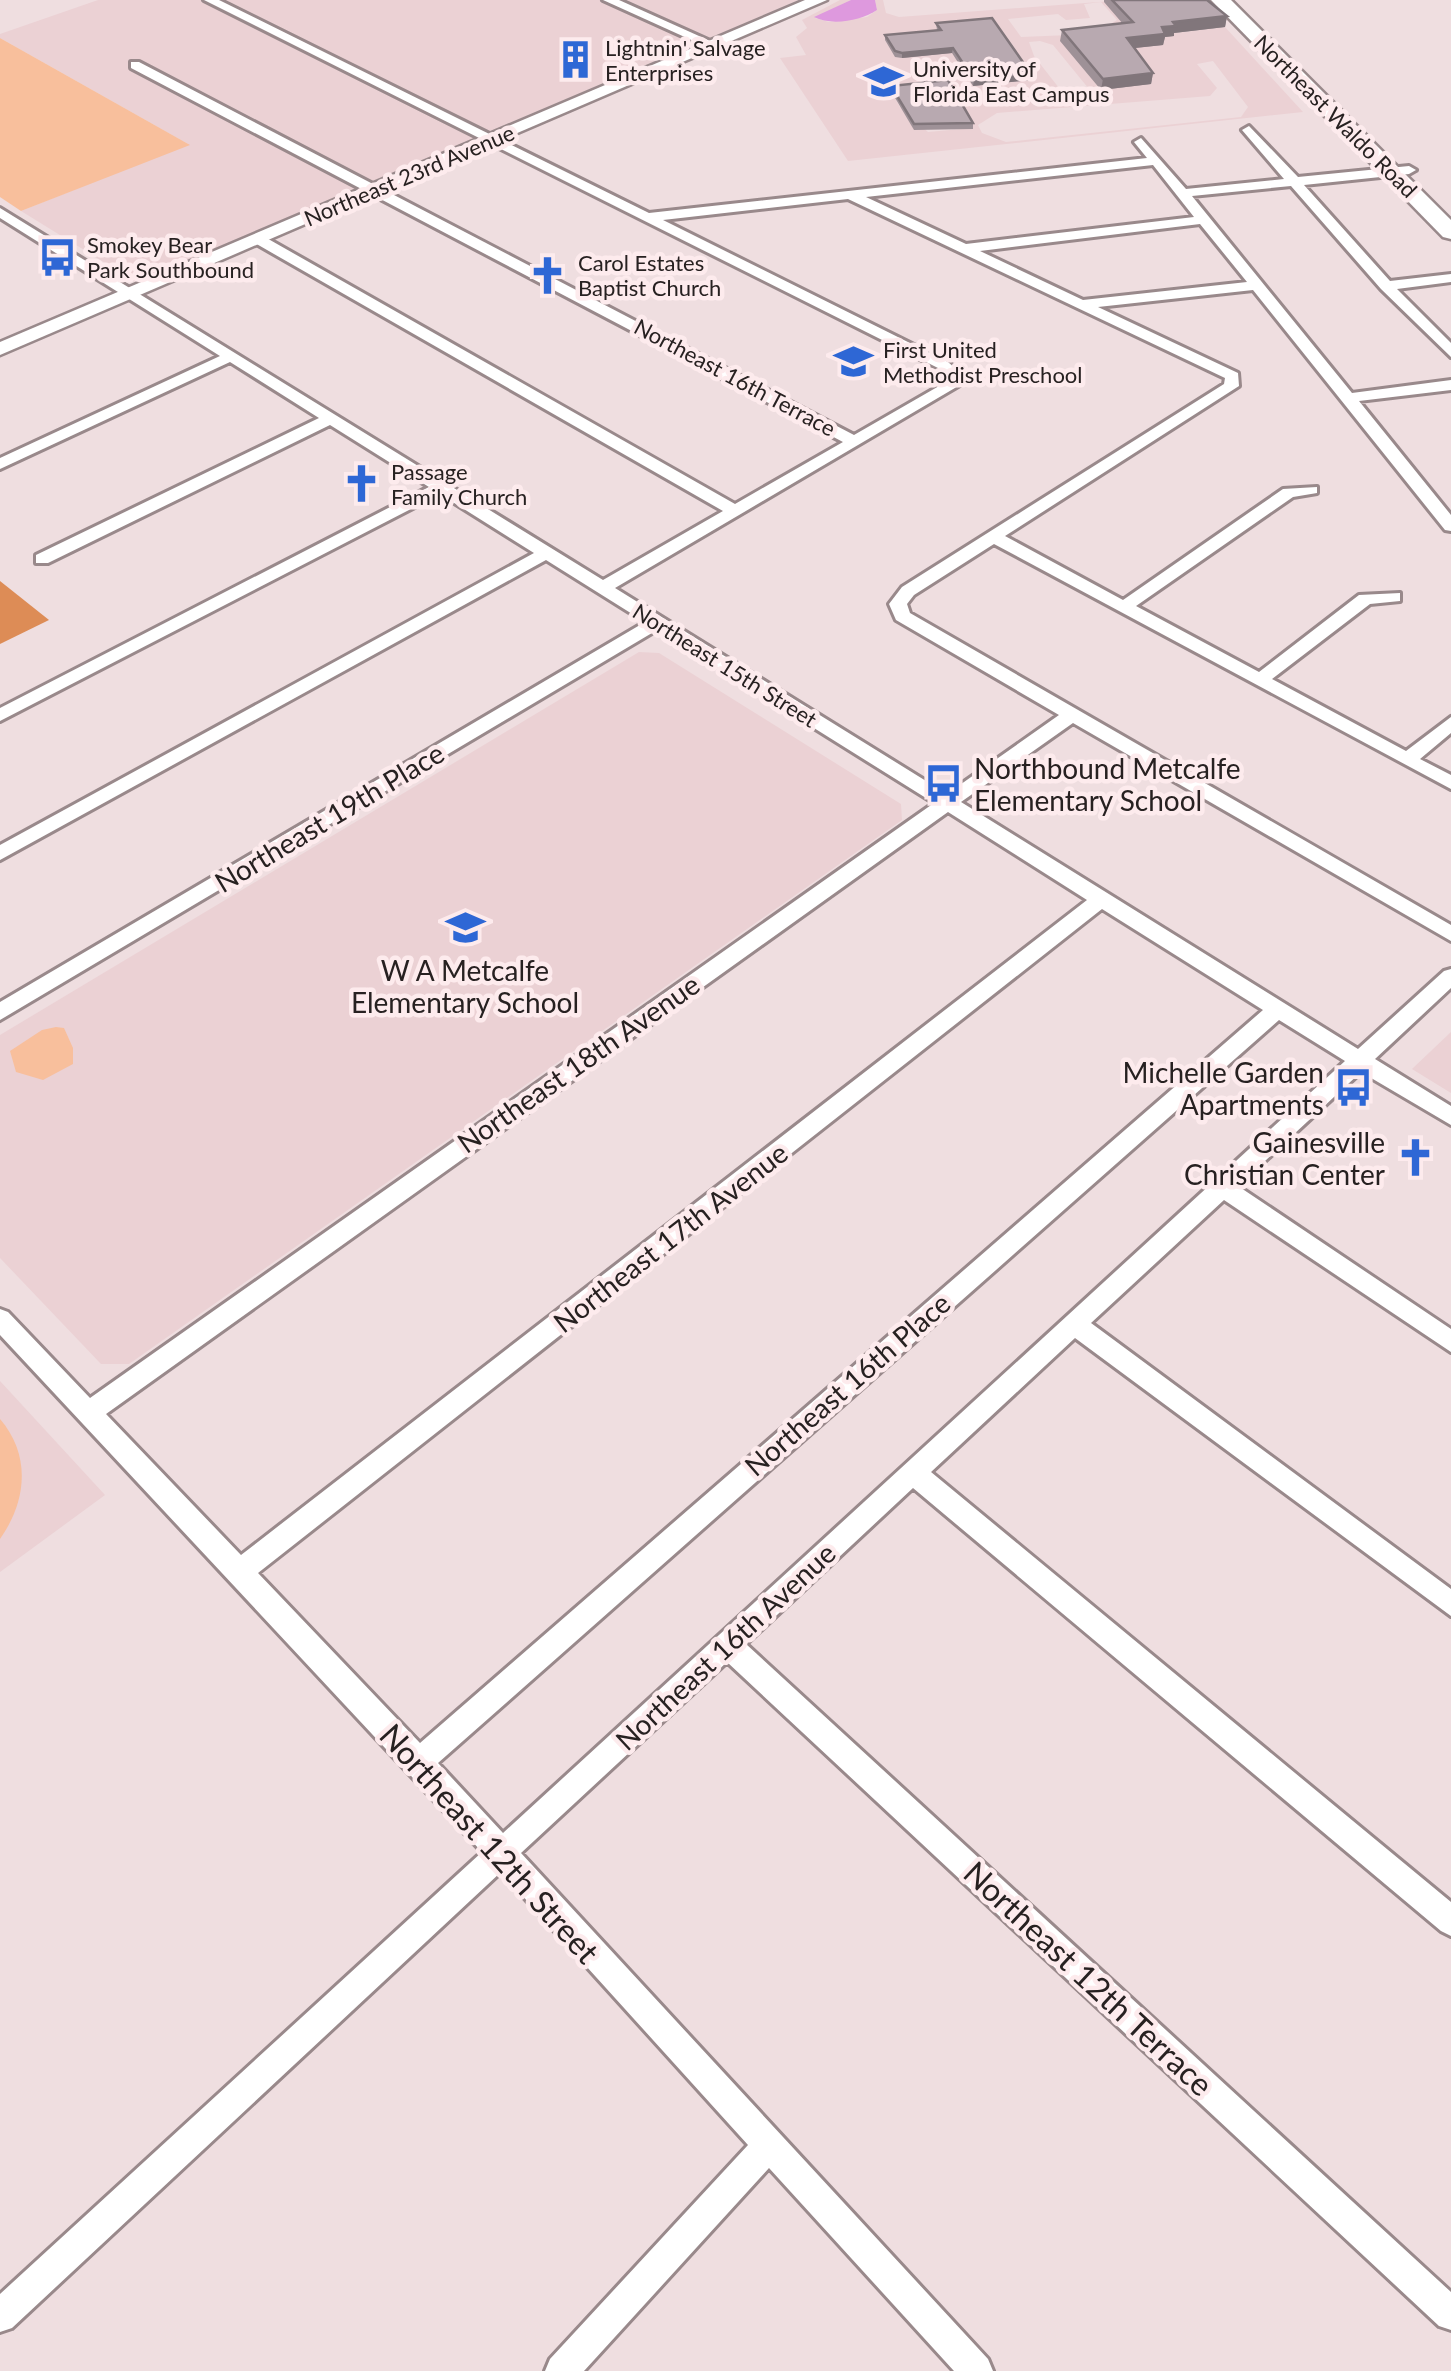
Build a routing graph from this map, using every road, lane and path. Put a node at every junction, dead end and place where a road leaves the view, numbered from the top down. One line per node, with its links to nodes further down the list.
1 (210, 0): 9 (street)
2 (609, 0): 6 (street)
3 (819, 0): 6 (main road, Northeast 23rd Avenue)
4 (1220, 0): 12 (highway, Northeast Waldo Road)
5 (1238, 0): 12 (highway, Northeast Waldo Road)
6 (713, 45): 9 (main road, Northeast 23rd Avenue)
7 (135, 64): 14 (street, Northeast 16th Terrace)
8 (1249, 130): 13 (street)
9 (492, 140): 14 (main road, Northeast 23rd Avenue); 19 (street)
10 (1141, 142): 11 (street)
11 (1156, 161): 15 (street); 16 (street)
12 (1401, 171): 13 (street); 18 (highway); 21 (highway, Northeast Waldo Road)
13 (1298, 184): 15 (street); 26 (street)
14 (377, 188): 22 (main road, Northeast 23rd Avenue); 35 (street, Northeast 16th Terrace)
15 (1183, 193): 20 (street)
16 (848, 194): 19 (street); 23 (street)
17 (0, 212): 27 (street, Northeast 15th Street)
18 (1451, 213)
19 (645, 218): 35 (street)
20 (1202, 220): 23 (street); 25 (street)
21 (1451, 232)
22 (258, 240): 27 (main road, Northeast 23rd Avenue); 40 (street)
23 (964, 249): 28 (street)
24 (1451, 278): 26 (street)
25 (1254, 286): 28 (street); 33 (street)
26 (1386, 286): 30 (street)
27 (129, 294): 29 (main road, Northeast 23rd Avenue); 31 (street, Northeast 15th Street)
28 (1083, 304): 42 (street)
29 (0, 349)
30 (1451, 352)
31 (230, 358): 34 (street, Northeast 15th Street); 36 (street)
32 (1451, 386): 33 (street)
33 (1348, 398): 39 (street)
34 (331, 418): 37 (street, Northeast 15th Street); 44 (street)
35 (854, 440): 40 (street)
36 (0, 464)
37 (441, 487): 43 (street, Northeast 15th Street); 50 (street)
38 (1311, 490): 47 (street)
39 (1444, 506): 41 (street)
40 (734, 510): 45 (street)
41 (1451, 526)
42 (994, 536): 47 (street); 51 (street)
43 (545, 554): 45 (street, Northeast 15th Street); 56 (street)
44 (42, 560)
45 (602, 588): 48 (street, Northeast 15th Street)
46 (1394, 597): 49 (street)
47 (1124, 607): 49 (street)
48 (658, 622): 55 (street, Northeast 15th Street); 61 (street, Northeast 19th Place)
49 (1260, 680): 53 (street)
50 (0, 715)
51 (1070, 716): 55 (street, Northeast 18th Avenue); 58 (street)
52 (1451, 723): 53 (street)
53 (1408, 759): 54 (street)
54 (1451, 783)
55 (948, 804): 57 (street, Northeast 15th Street); 68 (street, Northeast 18th Avenue)
56 (0, 853)
57 (1101, 900): 60 (street, Northeast 15th Street); 70 (street, Northeast 17th Avenue)
58 (1451, 934)
59 (1451, 976): 62 (street, Northeast 16th Avenue)
60 (1278, 1009): 62 (street, Northeast 15th Street); 73 (street, Northeast 16th Place)
61 (0, 1012)
62 (1360, 1060): 63 (street, Northeast 15th Street); 64 (street, Northeast 16th Avenue)
63 (1451, 1117)
64 (1222, 1186): 66 (street, Northeast 16th Avenue); 67 (street)
65 (0, 1319): 68 (street, Northeast 12th Street)
66 (1074, 1324): 69 (street, Northeast 16th Avenue); 71 (street)
67 (1451, 1342)
68 (88, 1413): 70 (street, Northeast 12th Street)
69 (913, 1473): 72 (street, Northeast 16th Avenue); 75 (street)
70 (238, 1573): 73 (street, Northeast 12th Street)
71 (1451, 1604)
72 (726, 1643): 74 (street, Northeast 16th Avenue); 77 (street, Northeast 12th Terrace)
73 (418, 1762): 74 (street, Northeast 12th Street)
74 (500, 1854): 76 (street, Northeast 12th Street); 78 (street, Northeast 16th Avenue)
75 (1451, 1921)
76 (768, 2146): 79 (street); 80 (street, Northeast 12th Street)
77 (1451, 2314)
78 (0, 2316)
79 (562, 2371)
80 (976, 2371)

